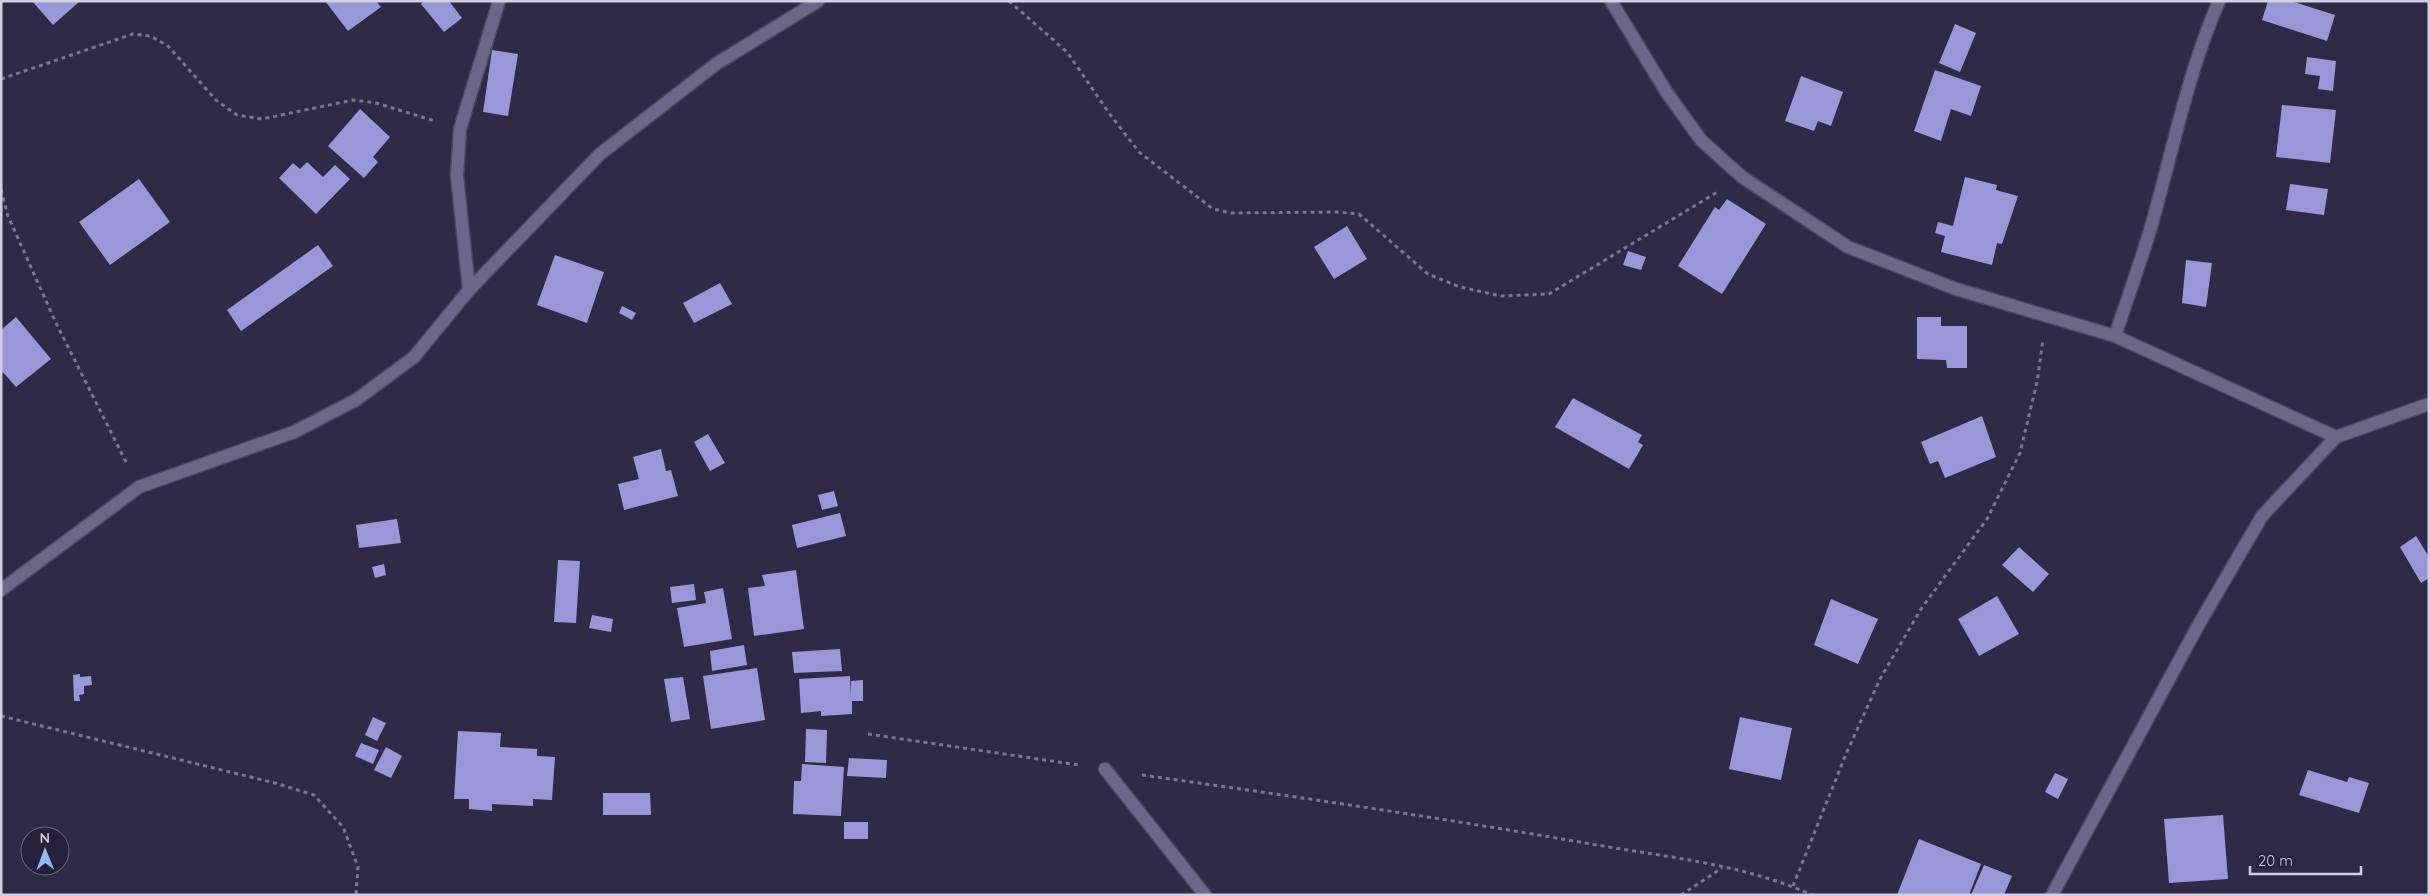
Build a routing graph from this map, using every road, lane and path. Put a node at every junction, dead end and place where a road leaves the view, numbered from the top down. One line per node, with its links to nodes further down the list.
1 (499, 1): 7 (street)
2 (818, 1): 10 (street)
3 (1010, 1): 8 (path)
4 (1611, 1): 8 (street)
5 (2219, 1): 12 (street)
6 (1, 79): 7 (path)
7 (460, 129): 10 (street)
8 (1742, 177): 11 (street)
9 (1, 190): 15 (path)
10 (469, 290): 15 (street)
11 (2046, 315): 12 (street); 21 (path)
12 (2115, 336): 14 (street)
13 (2429, 404): 14 (street)
14 (2336, 437): 26 (street)
15 (139, 487): 16 (street)
16 (1, 590)
17 (1, 716): 22 (path)
18 (868, 734): 19 (path)
19 (1105, 769): 20 (path); 23 (street)
20 (1723, 867): 21 (path); 24 (path)
21 (1793, 886): 25 (path)
22 (356, 895)
23 (1206, 895)
24 (1681, 895)
25 (1812, 895)
26 (2052, 895)

